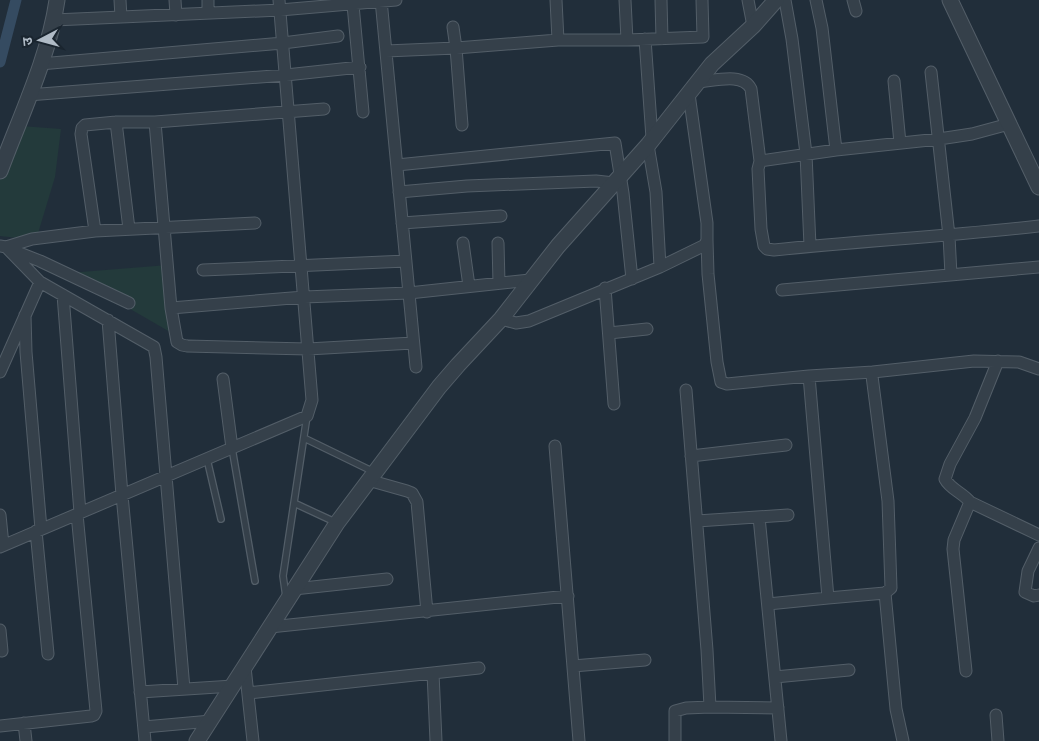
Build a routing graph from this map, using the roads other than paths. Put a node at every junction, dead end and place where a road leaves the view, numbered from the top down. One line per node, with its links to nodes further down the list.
1 (57, 0): 22 (street)
2 (120, 0): 21 (street)
3 (175, 0): 20 (street)
4 (208, 0): 19 (street)
5 (396, 0): 15 (street)
6 (556, 0): 28 (street)
7 (625, 0): 29 (street)
8 (661, 0): 27 (street)
9 (702, 0): 27 (street)
10 (748, 0): 23 (street)
11 (776, 0): 23 (street)
12 (786, 0): 52 (street)
13 (816, 0): 51 (street)
14 (950, 0): 46 (street)
15 (382, 1): 17 (street); 32 (street)
16 (280, 5): 17 (street); 18 (street); 30 (street)
17 (354, 5): 34 (street)
18 (246, 6): 19 (street)
19 (208, 13): 20 (street)
20 (176, 14): 21 (street)
21 (121, 17): 22 (street)
22 (54, 20): 33 (street)
23 (753, 26): 38 (street)
24 (453, 27): 31 (street)
25 (338, 36): 30 (street)
26 (645, 39): 27 (street); 29 (street); 49 (street)
27 (662, 39)
28 (558, 40): 29 (street); 31 (street)
29 (627, 40)
30 (283, 43): 33 (street); 36 (street)
31 (456, 48): 32 (street); 47 (street)
32 (386, 51): 54 (street)
33 (40, 64): 40 (street)
34 (360, 67): 36 (street); 43 (street)
35 (930, 72): 48 (street)
36 (286, 75): 40 (street); 42 (street)
37 (894, 81): 50 (street)
38 (698, 82): 39 (street); 53 (street)
39 (689, 94): 49 (street); 67 (street)
40 (28, 95): 55 (street)
41 (324, 109): 42 (street)
42 (289, 112): 45 (street); 73 (street)
43 (363, 112)
44 (116, 122): 45 (street); 64 (street); 65 (street)
45 (155, 122): 63 (street)
46 (1009, 124): 48 (street); 57 (street)
47 (462, 125)
48 (938, 140): 50 (street); 66 (street)
49 (650, 142): 56 (street); 74 (street)
50 (900, 143): 51 (street)
51 (836, 150): 52 (street)
52 (806, 154): 53 (street); 70 (street)
53 (760, 161): 70 (street)
54 (397, 165): 56 (street); 58 (street)
55 (0, 171)
56 (618, 180): 58 (street); 78 (street); 79 (street)
57 (1038, 183)
58 (399, 192): 61 (street)
59 (501, 216): 61 (street)
60 (255, 222): 63 (street)
61 (402, 223): 72 (street)
62 (1039, 226): 66 (street)
63 (163, 227): 64 (street); 89 (street)
64 (129, 229): 65 (street)
65 (95, 231): 71 (street)
66 (950, 236): 70 (street); 77 (street)
67 (707, 240): 74 (street); 102 (street)
68 (498, 242): 81 (street)
69 (463, 243): 82 (street)
70 (810, 246)
71 (3, 247): 80 (street); 88 (street)
72 (406, 261): 73 (street); 85 (street)
73 (301, 265): 76 (street); 87 (street)
74 (660, 266): 78 (street)
75 (1039, 267): 77 (street)
76 (203, 270)
77 (951, 275): 84 (street)
78 (632, 279): 83 (street)
79 (530, 280): 81 (street); 91 (street)
80 (40, 282): 86 (street); 90 (street)
81 (499, 283): 82 (street)
82 (469, 286): 85 (street)
83 (605, 288): 91 (street); 94 (street)
84 (782, 290)
85 (409, 293): 87 (street); 95 (street)
86 (63, 294): 92 (street); 118 (street)
87 (304, 297): 89 (street); 96 (street)
88 (129, 303)
89 (171, 308): 96 (street)
90 (25, 315): 100 (street); 125 (street)
91 (501, 319): 113 (street)
92 (108, 320): 114 (street); 115 (street)
93 (647, 329): 94 (street)
94 (608, 333): 105 (street)
95 (413, 343): 96 (street); 98 (street)
96 (308, 349): 106 (street)
97 (998, 361): 99 (street); 101 (street); 116 (street)
98 (416, 366)
99 (1039, 369)
100 (0, 372)
101 (873, 372): 102 (street); 131 (street)
102 (809, 376): 135 (street)
103 (223, 378): 110 (street)
104 (686, 390): 111 (street)
105 (614, 404)
106 (307, 416): 107 (lane); 110 (street)
107 (304, 438): 113 (lane); 117 (lane)
108 (786, 445): 111 (street)
109 (555, 446): 134 (street)
110 (232, 448): 112 (street); 130 (lane)
111 (691, 456): 123 (street)
112 (207, 459): 114 (street); 122 (lane)
113 (371, 476): 124 (street); 137 (street)
114 (166, 477): 115 (street); 151 (street)
115 (122, 495): 118 (street); 152 (street)
116 (970, 502): 126 (street); 147 (street)
117 (294, 503): 124 (lane); 132 (lane)
118 (78, 514): 125 (street); 158 (street)
119 (0, 515): 127 (street)
120 (788, 516): 121 (street)
121 (759, 517): 123 (street); 136 (street)
122 (221, 519)
123 (696, 522): 154 (street)
124 (337, 523): 132 (street)
125 (39, 530): 127 (street); 141 (street)
126 (1039, 535)
127 (1, 546)
128 (1039, 548): 133 (street)
129 (387, 579): 132 (street)
130 (254, 581)
131 (885, 593): 135 (street); 169 (street)
132 (290, 595): 138 (street)
133 (1039, 595)
134 (568, 596): 137 (street); 143 (street)
135 (828, 598): 136 (street)
136 (768, 604): 149 (street)
137 (427, 612): 138 (street)
138 (270, 627): 144 (street)
139 (0, 630): 140 (street)
140 (2, 651)
141 (48, 654)
142 (645, 660): 143 (street)
143 (574, 666): 166 (street)
144 (245, 667): 150 (street); 153 (street)
145 (479, 668): 148 (street)
146 (849, 670): 149 (street)
147 (966, 671)
148 (433, 673): 153 (street); 165 (street)
149 (775, 677): 155 (street)
150 (233, 686): 151 (street); 157 (street)
151 (184, 689): 152 (street)
152 (140, 692): 160 (street)
153 (248, 693): 164 (street)
154 (710, 707): 155 (street); 167 (street)
155 (778, 708): 168 (street)
156 (996, 715): 170 (street)
157 (211, 720): 160 (street); 163 (street)
158 (24, 723): 159 (street); 161 (street)
159 (0, 726)
160 (144, 727): 162 (street)
161 (26, 741)
162 (145, 741)
163 (197, 741)
164 (253, 741)
165 (436, 741)
166 (579, 741)
167 (675, 741)
168 (781, 741)
169 (903, 741)
170 (998, 741)

